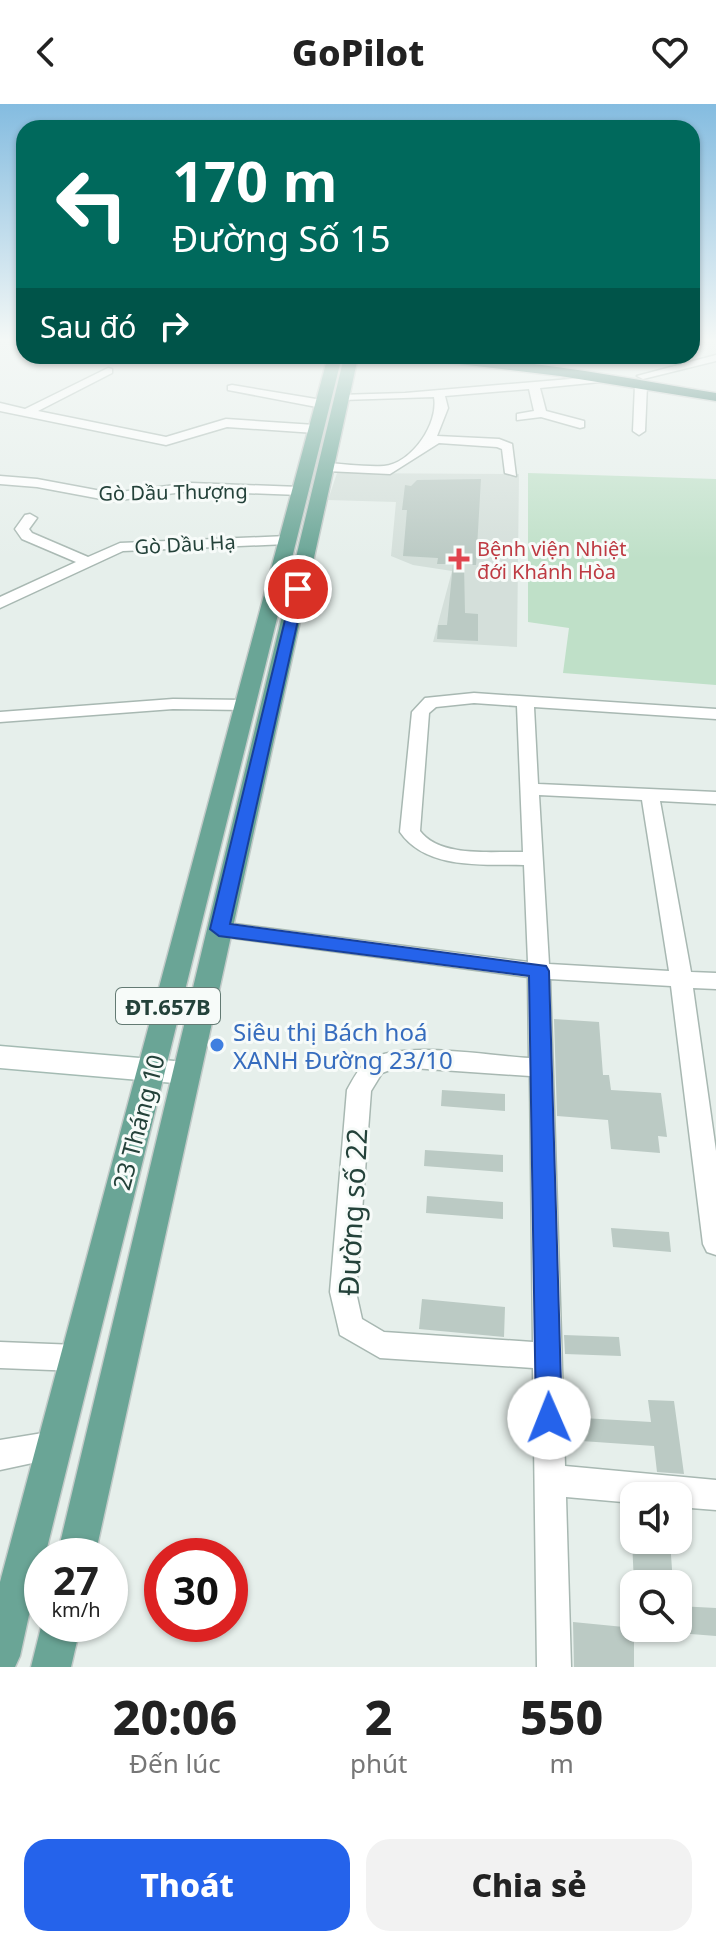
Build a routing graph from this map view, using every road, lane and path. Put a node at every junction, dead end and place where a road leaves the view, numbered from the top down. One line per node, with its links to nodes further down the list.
1 (32, 413): 2 (street)
2 (303, 413)
3 (326, 413): 15 (main road, 23 Tháng 10 / ĐT.657B)
4 (327, 413): 12 (main road, 23 Tháng 10 / ĐT.657B)
5 (440, 413): 11 (street)
6 (541, 413): 8 (street); 9 (street)
7 (640, 413): 10 (street)
8 (521, 417)
9 (580, 424)
10 (639, 431)
11 (435, 440): 12 (street); 13 (street)
12 (326, 467): 28 (main road, 23 Tháng 10 / ĐT.657B)
13 (511, 473)
14 (0, 480): 15 (street, Gò Dầu Thượng)
15 (300, 491): 17 (main road, 23 Tháng 10 / ĐT.657B)
16 (30, 518): 18 (street)
17 (287, 540): 18 (street, Gò Dầu Hạ); 21 (main road, 23 Tháng 10 / ĐT.657B)
18 (86, 561): 19 (street, Gò Dầu Hạ)
19 (0, 603)
20 (525, 701): 22 (street); 24 (street); 27 (street)
21 (245, 705): 23 (street); 34 (main road, 23 Tháng 10 / ĐT.657B)
22 (716, 714)
23 (0, 717)
24 (529, 789): 25 (street); 27 (street)
25 (650, 795): 26 (street); 30 (street)
26 (716, 798)
27 (532, 859): 29 (street)
28 (219, 929): 29 (street); 35 (main road, 23 Tháng 10 / ĐT.657B)
29 (539, 971): 30 (street); 33 (street)
30 (681, 979): 31 (street); 36 (street)
31 (716, 981)
32 (0, 1057): 34 (street)
33 (541, 1068): 38 (street); 38 (street, Đường số 22)
34 (151, 1071): 35 (street); 39 (main road, 23 Tháng 10 / ĐT.657B)
35 (186, 1073): 44 (main road, 23 Tháng 10 / ĐT.657B)
36 (716, 1244)
37 (0, 1355): 39 (street)
38 (548, 1356): 42 (street)
39 (77, 1358): 40 (main road, 23 Tháng 10 / ĐT.657B)
40 (55, 1446): 41 (street); 45 (main road, 23 Tháng 10 / ĐT.657B)
41 (0, 1455)
42 (550, 1480): 43 (street); 48 (street)
43 (716, 1495)
44 (80, 1538)
45 (3, 1636)
46 (57, 1642): 47 (main road)
47 (51, 1667)
48 (554, 1667)

